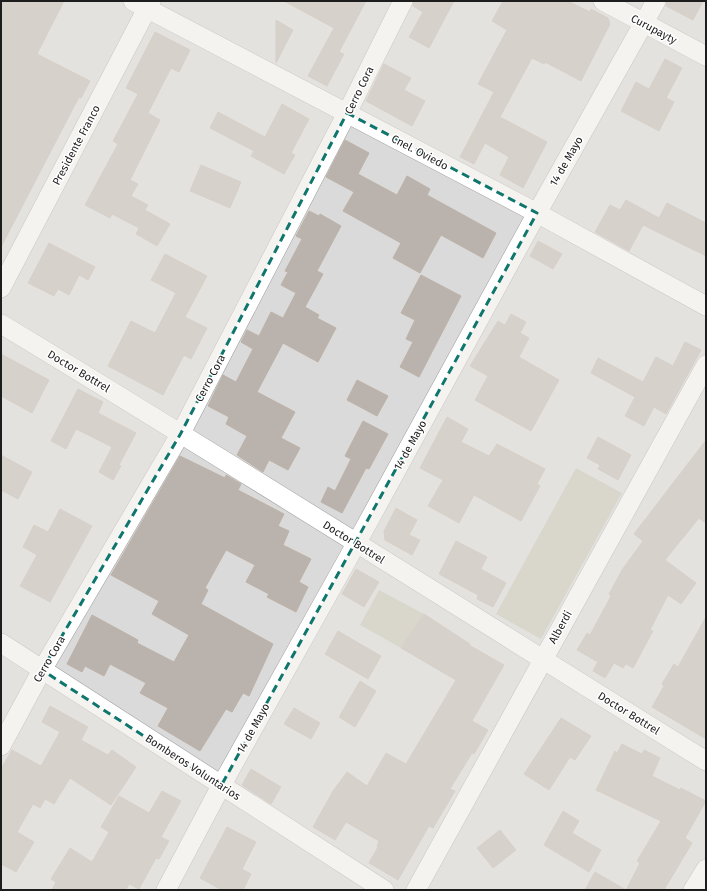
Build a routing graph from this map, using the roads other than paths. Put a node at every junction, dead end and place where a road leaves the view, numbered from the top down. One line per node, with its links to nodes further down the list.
1 (403, 1): 7 (street, Cerro Cora)
2 (603, 1): 5 (street, Curupayty)
3 (656, 1): 5 (street, 14 de Mayo)
4 (144, 4): 7 (street, Cnel. Oviedo); 9 (street, Presidente Franco)
5 (644, 23): 6 (street, Curupayty); 8 (street, 14 de Mayo)
6 (706, 56)
7 (347, 113): 8 (street, Cnel. Oviedo); 13 (street, Cerro Cora)
8 (536, 213): 10 (street, Cnel. Oviedo); 14 (street, 14 de Mayo)
9 (1, 288)
10 (706, 306)
11 (1, 324): 13 (street, Doctor Bottrel)
12 (706, 365): 16 (street, Alberdi)
13 (181, 433): 14 (street, Doctor Bottrel); 17 (street, Cerro Cora)
14 (356, 544): 16 (street, Doctor Bottrel); 20 (street, 14 de Mayo)
15 (1, 644): 17 (street, Bomberos Voluntarios)
16 (542, 659): 19 (street, Doctor Bottrel); 24 (street, Alberdi)
17 (42, 670): 18 (street, Cerro Cora); 20 (street, Bomberos Voluntarios)
18 (1, 746)
19 (706, 761)
20 (221, 786): 22 (street, 14 de Mayo); 23 (street, Bomberos Voluntarios)
21 (706, 869): 25 (street)
22 (166, 890)
23 (384, 890)
24 (416, 890)
25 (693, 890)

